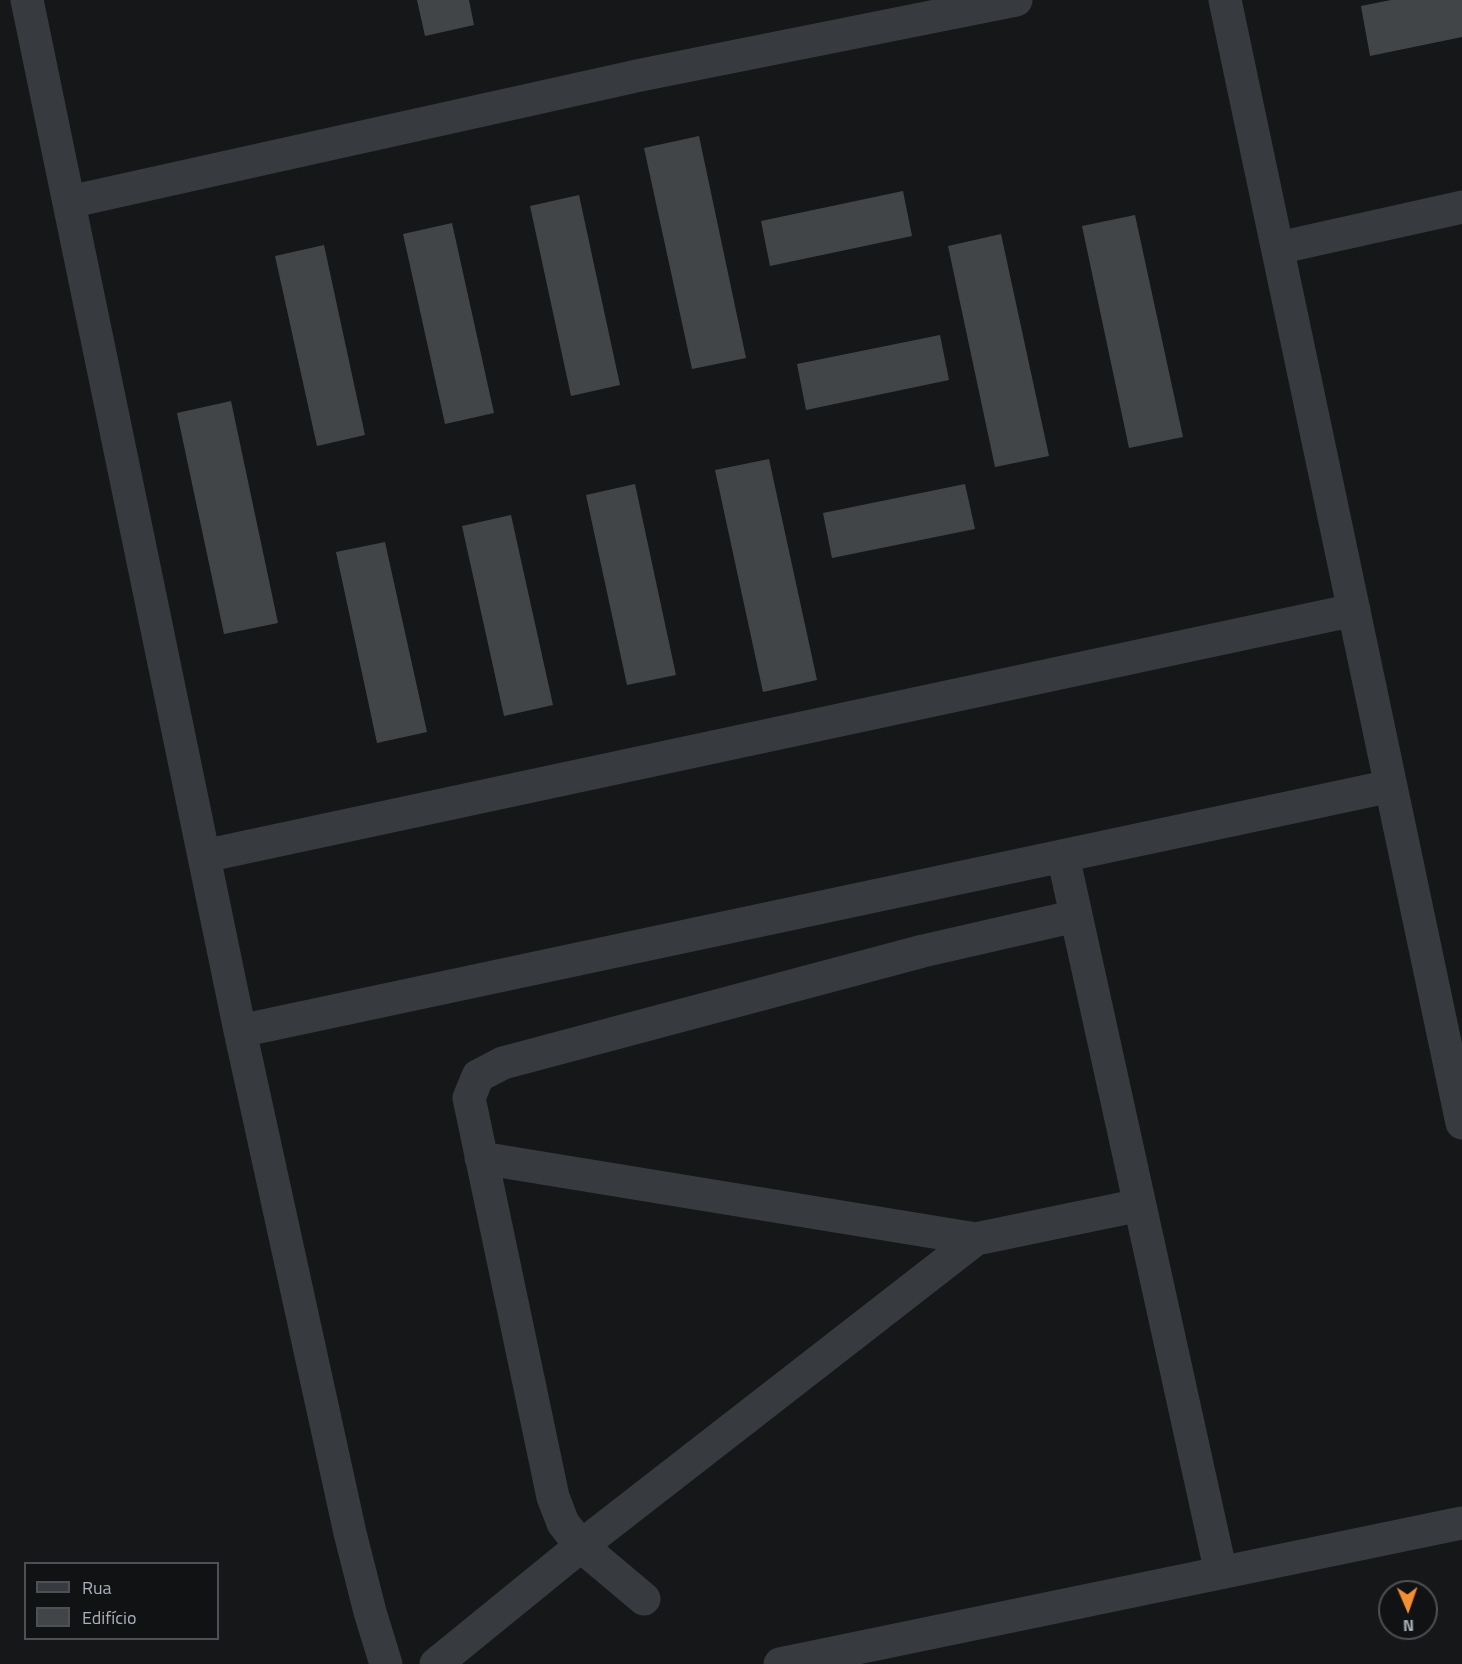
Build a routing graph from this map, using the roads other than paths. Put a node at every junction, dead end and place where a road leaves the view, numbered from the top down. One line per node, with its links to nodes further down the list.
1 (27, 0): 4 (lane)
2 (1016, 0): 4 (lane)
3 (1225, 0): 6 (lane)
4 (69, 202): 9 (lane)
5 (1462, 207): 6 (lane)
6 (1278, 248): 7 (lane)
7 (1354, 610): 8 (lane); 9 (lane)
8 (1391, 786): 10 (lane); 13 (lane)
9 (204, 856): 12 (lane)
10 (1063, 856): 11 (lane); 12 (lane)
11 (1076, 916): 14 (lane); 15 (lane)
12 (240, 1031): 21 (lane)
13 (1462, 1123)
14 (481, 1158): 16 (lane); 18 (lane)
15 (1140, 1205): 16 (lane); 19 (lane)
16 (976, 1239): 18 (lane)
17 (1462, 1523): 19 (lane)
18 (581, 1546): 20 (lane); 22 (lane)
19 (1221, 1573): 23 (lane)
20 (644, 1599)
21 (386, 1664)
22 (435, 1664)
23 (780, 1664)

